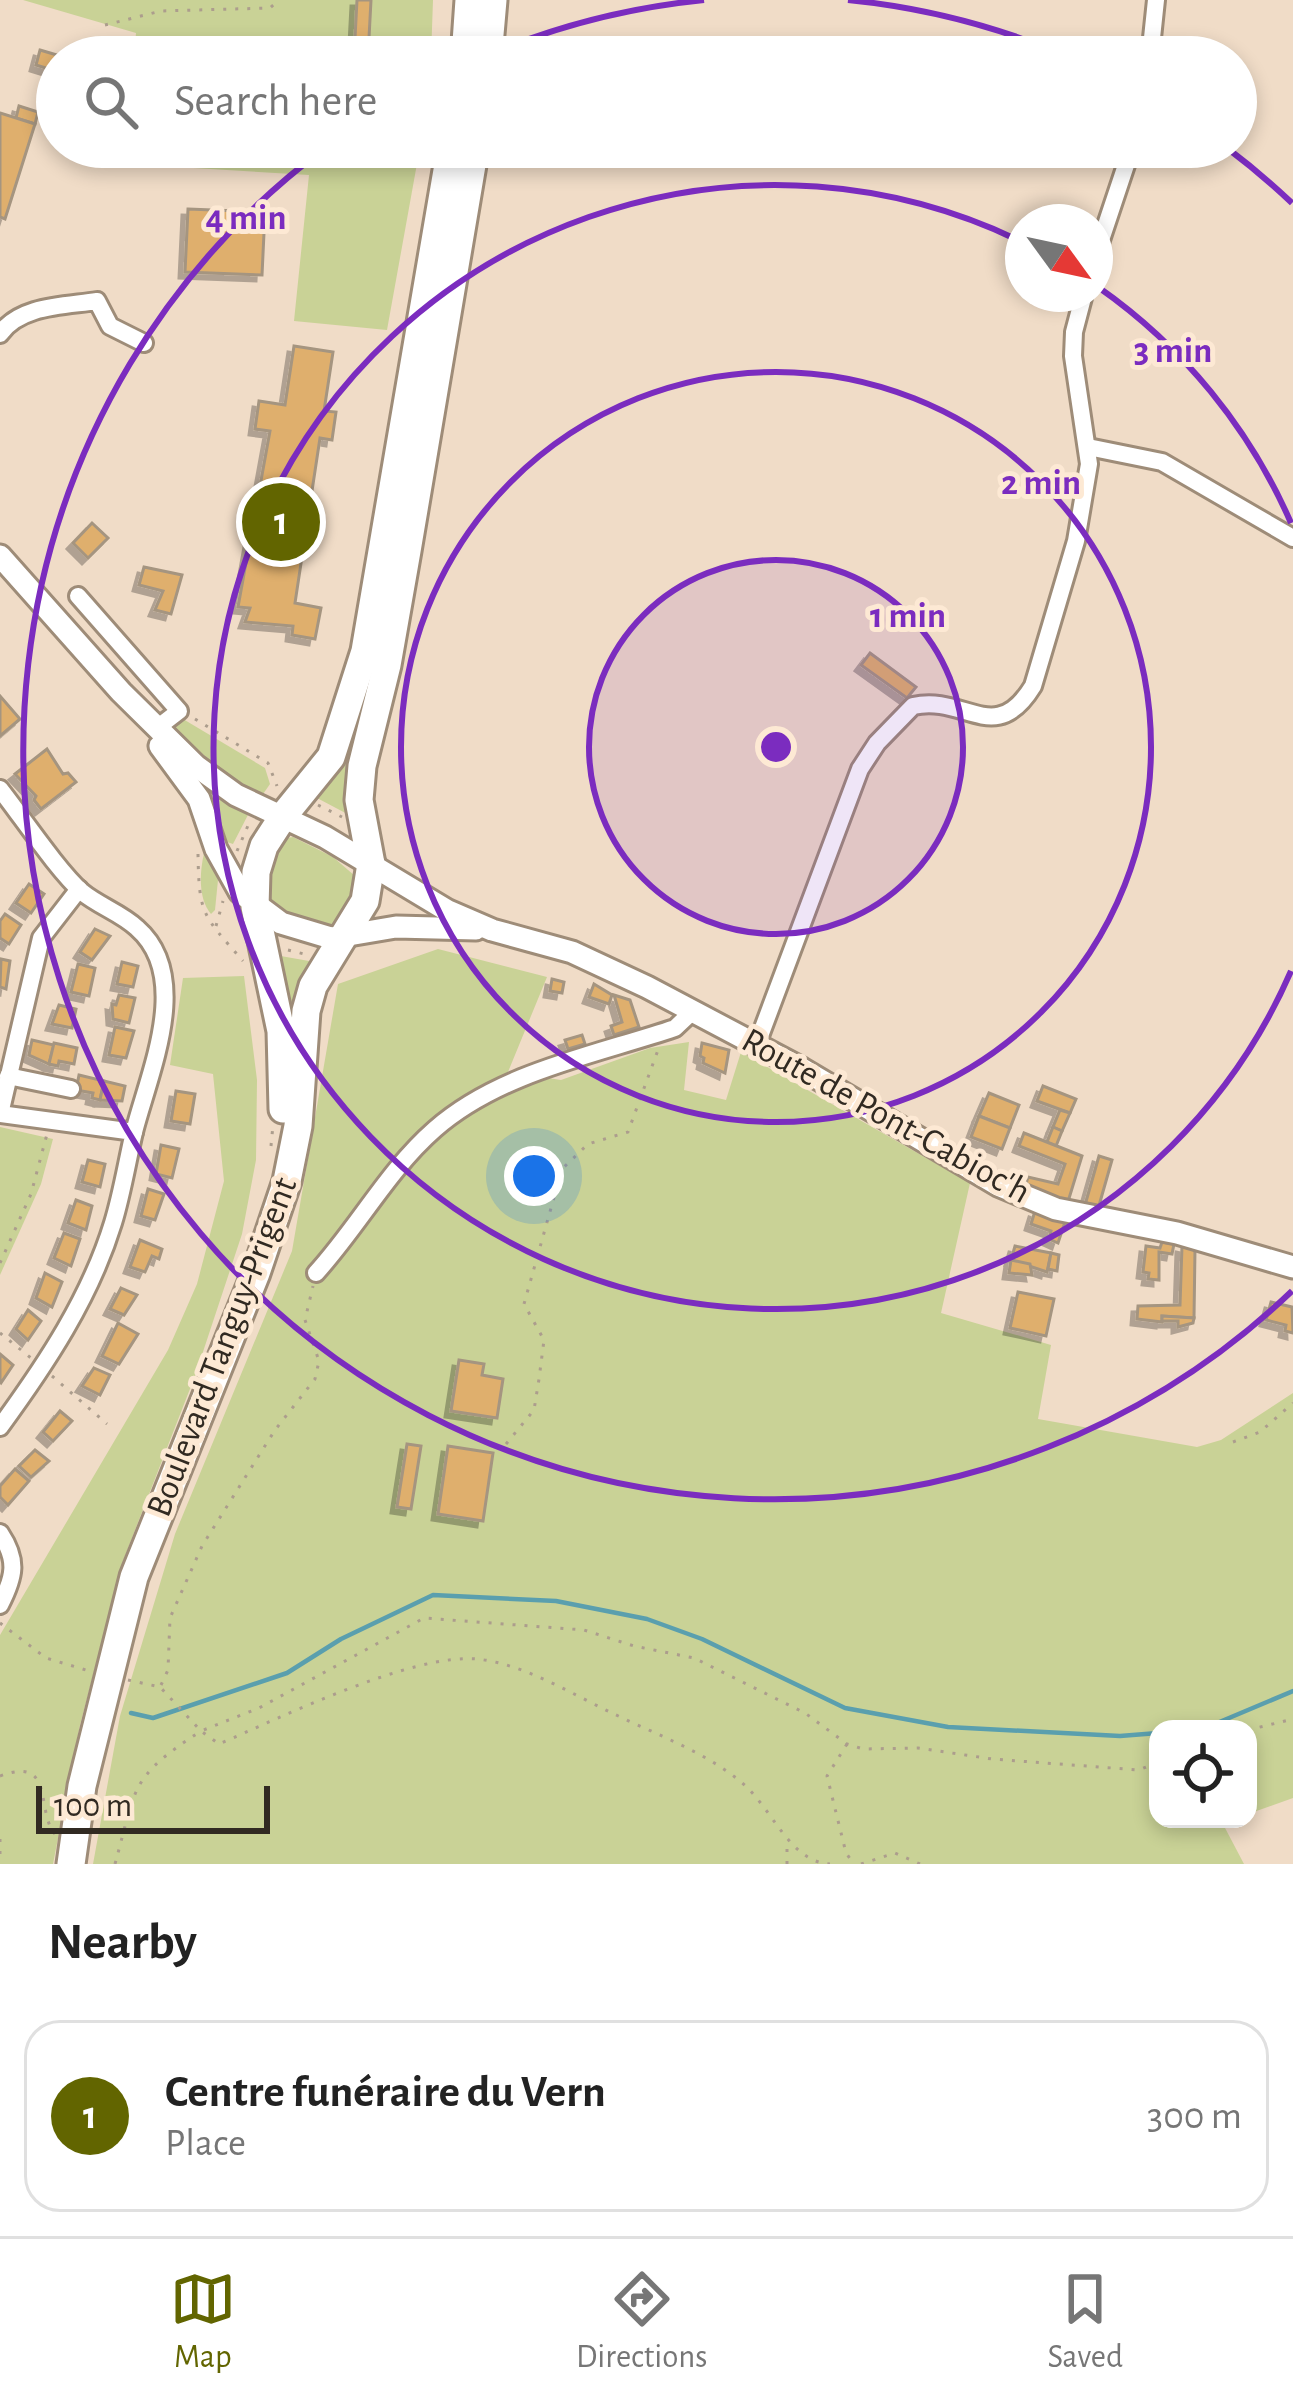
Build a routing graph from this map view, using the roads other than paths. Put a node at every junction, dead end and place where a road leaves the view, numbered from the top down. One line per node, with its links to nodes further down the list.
1 (470, 0): 4 (main road)
2 (493, 0): 5 (main road)
3 (1156, 0): 6 (street)
4 (467, 36)
5 (490, 36)
6 (1152, 36)
7 (447, 168): 21 (main road)
8 (471, 168): 22 (main road)
9 (1125, 168): 10 (street)
10 (1113, 204)
11 (1079, 312): 14 (street)
12 (2, 327): 13 (street)
13 (145, 343)
14 (1088, 447): 15 (street); 28 (street)
15 (1293, 538)
16 (0, 556): 18 (street)
17 (78, 596): 19 (street)
18 (121, 692): 19 (street); 24 (street)
19 (157, 728): 21 (street)
20 (0, 789): 23 (street)
21 (281, 801): 22 (street); 24 (main road)
22 (371, 864): 25 (street, Route de Pont-Cabioc'h); 26 (main road, Boulevard Tanguy-Prigent)
23 (79, 889): 29 (street); 32 (street)
24 (255, 907): 26 (street); 33 (main road)
25 (492, 930): 26 (street, Route de Pont-Cabioc'h); 27 (street, Route de Pont-Cabioc'h)
26 (345, 938): 33 (main road, Boulevard Tanguy-Prigent)
27 (693, 1011): 28 (street, Route de Pont-Cabioc'h); 35 (street)
28 (757, 1043): 34 (street, Route de Pont-Cabioc'h)
29 (8, 1076): 30 (street); 31 (street)
30 (71, 1089)
31 (0, 1114): 32 (street)
32 (134, 1132): 36 (street)
33 (270, 1232): 39 (main road, Boulevard Tanguy-Prigent)
34 (1293, 1267)
35 (316, 1273)
36 (0, 1426)
37 (0, 1533): 38 (street)
38 (0, 1605)
39 (67, 1851)

